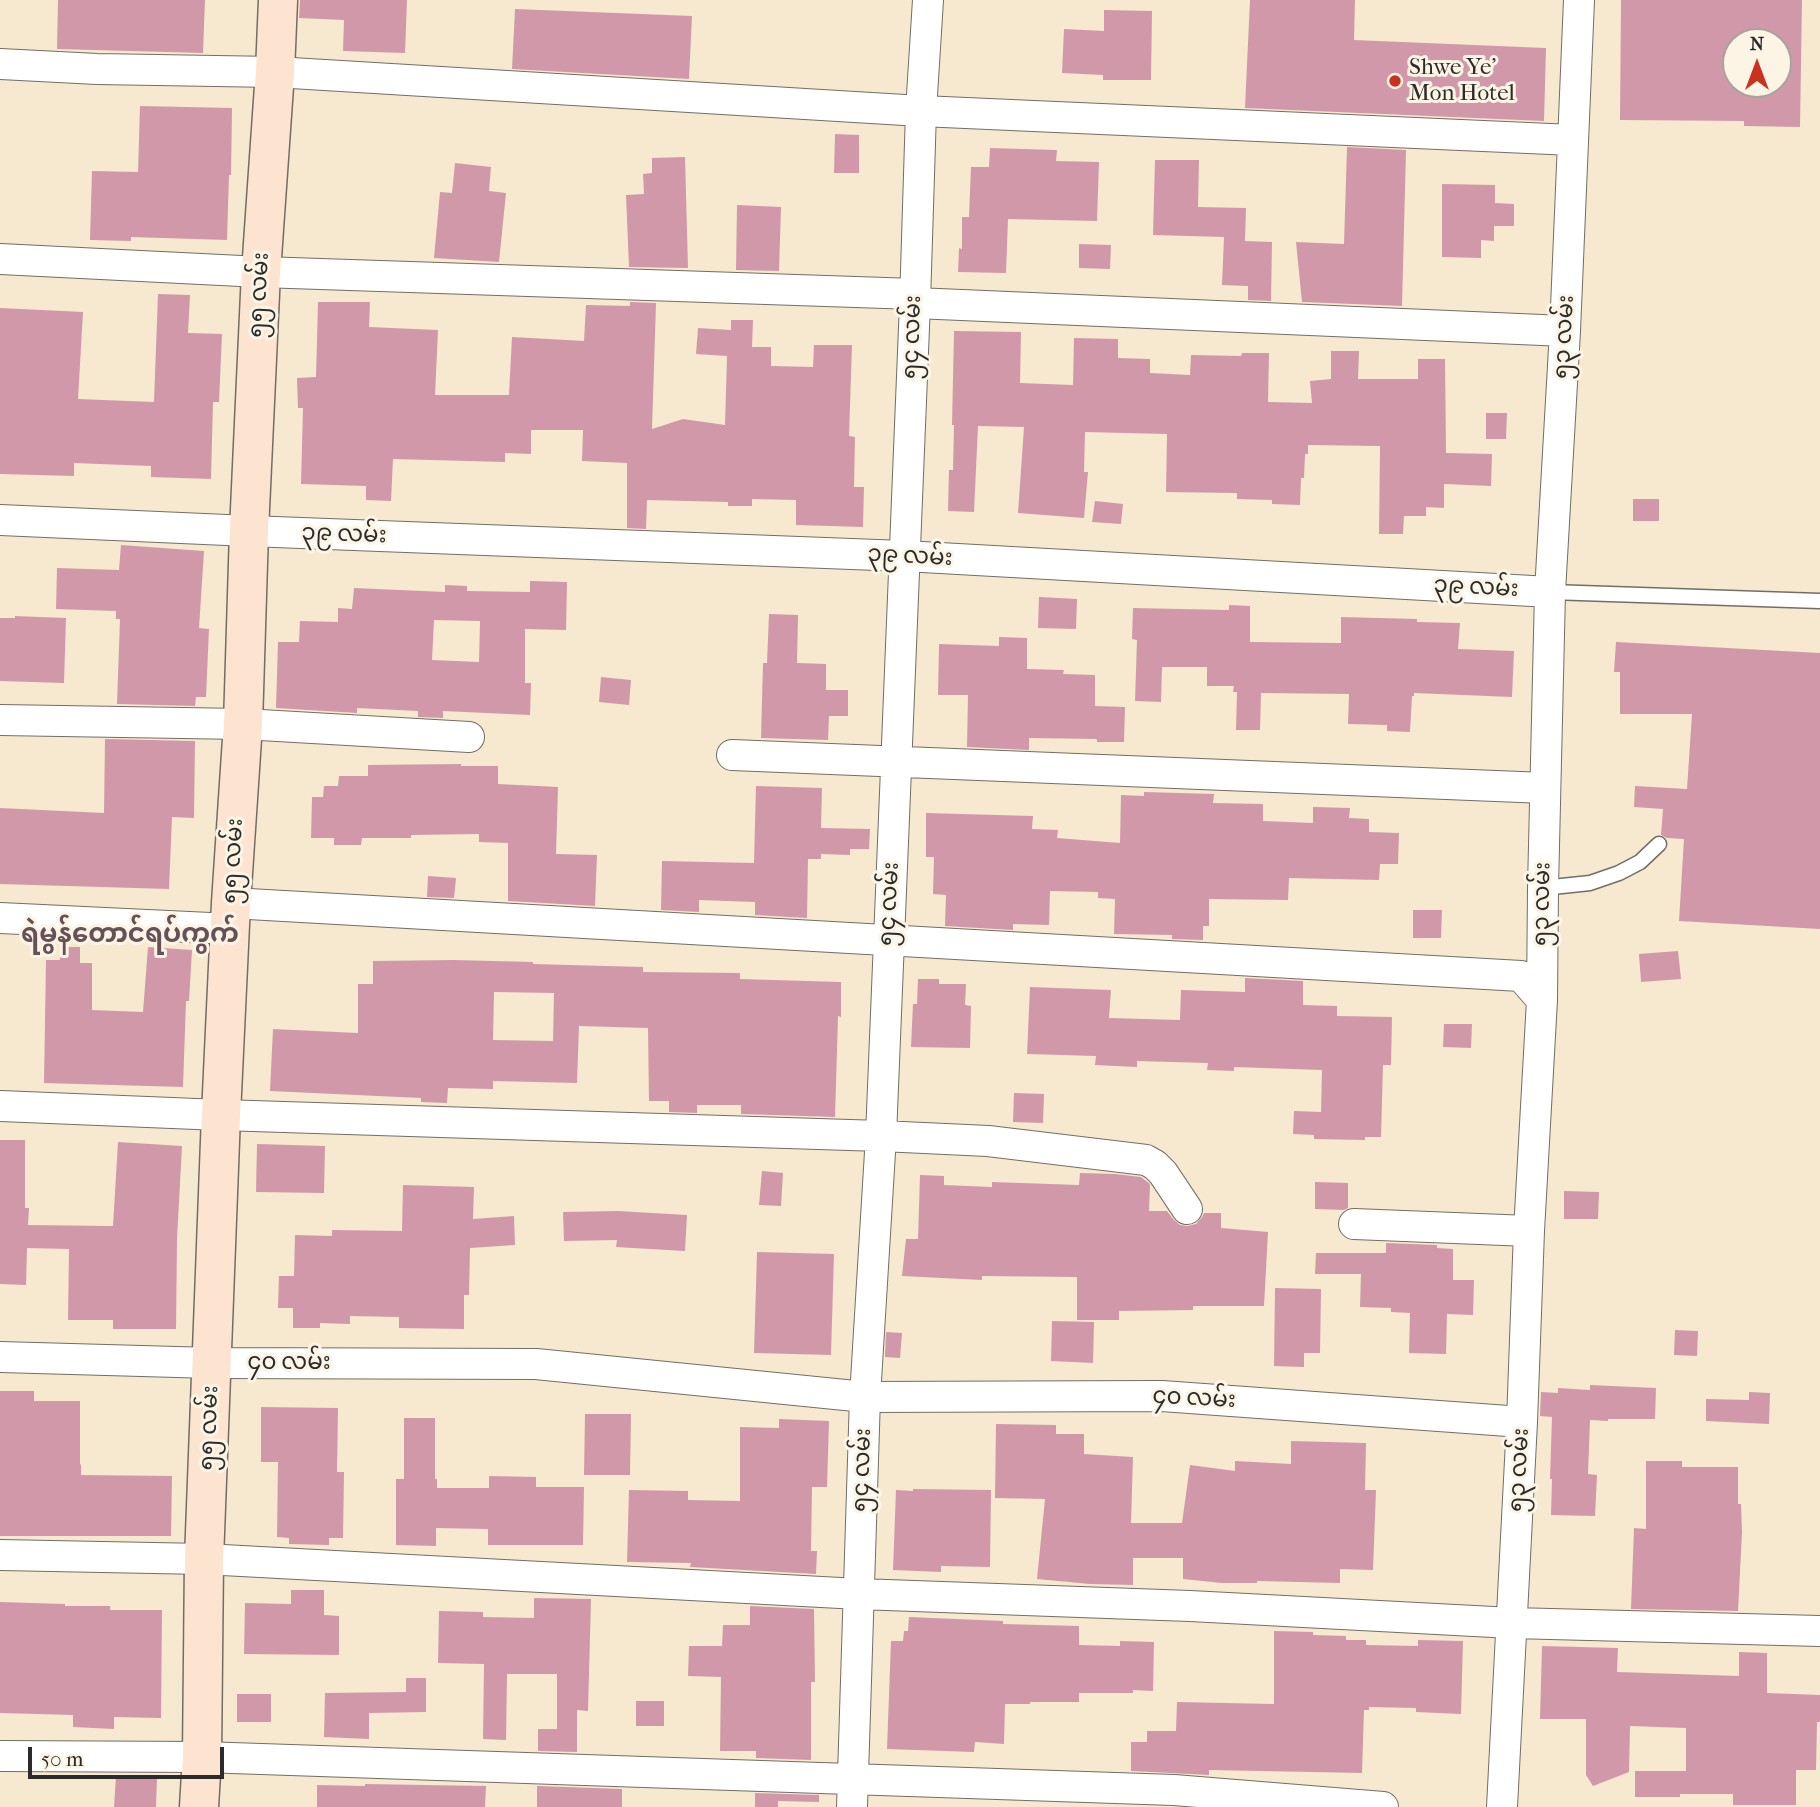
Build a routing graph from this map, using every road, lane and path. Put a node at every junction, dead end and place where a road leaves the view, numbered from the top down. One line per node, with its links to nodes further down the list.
1 (278, 0): 5 (main road, ၅၅ လမ်း)
2 (928, 0): 6 (street, ၅၄ လမ်း)
3 (1579, 0): 7 (street, ၅၃ လမ်း)
4 (0, 64): 5 (street)
5 (275, 72): 6 (street); 9 (main road, ၅၅ လမ်း)
6 (921, 111): 7 (street); 10 (street, ၅၄ လမ်း)
7 (1573, 140): 11 (street, ၅၃ လမ်း)
8 (0, 259): 9 (street)
9 (261, 272): 10 (street); 13 (main road, ၅၅ လမ်း)
10 (915, 298): 11 (street); 14 (street, ၅၄ လမ်း)
11 (1565, 331): 15 (street, ၅၃ လမ်း)
12 (0, 520): 13 (street, ၃၉ လမ်း)
13 (249, 531): 14 (street, ၃၉ လမ်း); 18 (main road, ၅၅ လမ်း)
14 (904, 556): 15 (street, ၃၉ လမ်း); 21 (street, ၅၄ လမ်း)
15 (1550, 592): 16 (lane, ၃၉ လမ်း); 22 (street, ၅၃ လမ်း)
16 (1820, 601)
17 (0, 720): 18 (street)
18 (243, 724): 19 (street); 25 (main road, ၅၅ လမ်း)
19 (469, 737)
20 (732, 755): 21 (street)
21 (897, 762): 22 (street); 27 (street, ၅၄ လမ်း)
22 (1545, 788): 24 (street, ၅၃ လမ်း)
23 (1659, 844): 24 (lane)
24 (1543, 888): 28 (street, ၅၃ လမ်း)
25 (231, 916): 26 (street); 27 (street); 30 (main road, ၅၅ လမ်း)
26 (0, 918)
27 (889, 941): 28 (street); 31 (street, ၅၄ လမ်း)
28 (1542, 1000): 34 (street, ၅၃ လမ်း)
29 (0, 1106): 30 (street)
30 (221, 1115): 31 (street); 36 (main road, ၅၅ လမ်း)
31 (881, 1136): 32 (street); 37 (street, ၅၄ လမ်း)
32 (1187, 1209)
33 (1354, 1224): 34 (street)
34 (1530, 1231): 38 (street, ၅၃ လမ်း)
35 (0, 1357): 36 (street, ၄၀ လမ်း)
36 (212, 1363): 37 (street, ၄၀ လမ်း); 40 (main road, ၅၅ လမ်း)
37 (865, 1398): 38 (street, ၄၀ လမ်း); 41 (street, ၅၄ လမ်း)
38 (1522, 1422): 42 (street, ၅၃ လမ်း)
39 (0, 1555): 40 (street)
40 (204, 1559): 41 (street); 45 (main road, ၅၅ လမ်း)
41 (859, 1594): 42 (street); 46 (street, ၅၄ လမ်း)
42 (1512, 1623): 43 (street); 49 (street, ၅၃ လမ်း)
43 (1820, 1631)
44 (0, 1756): 45 (street)
45 (202, 1757): 46 (street); 47 (main road, ၅၅ လမ်း)
46 (853, 1793): 48 (street)
47 (199, 1807)
48 (1383, 1807)
49 (1502, 1807)

